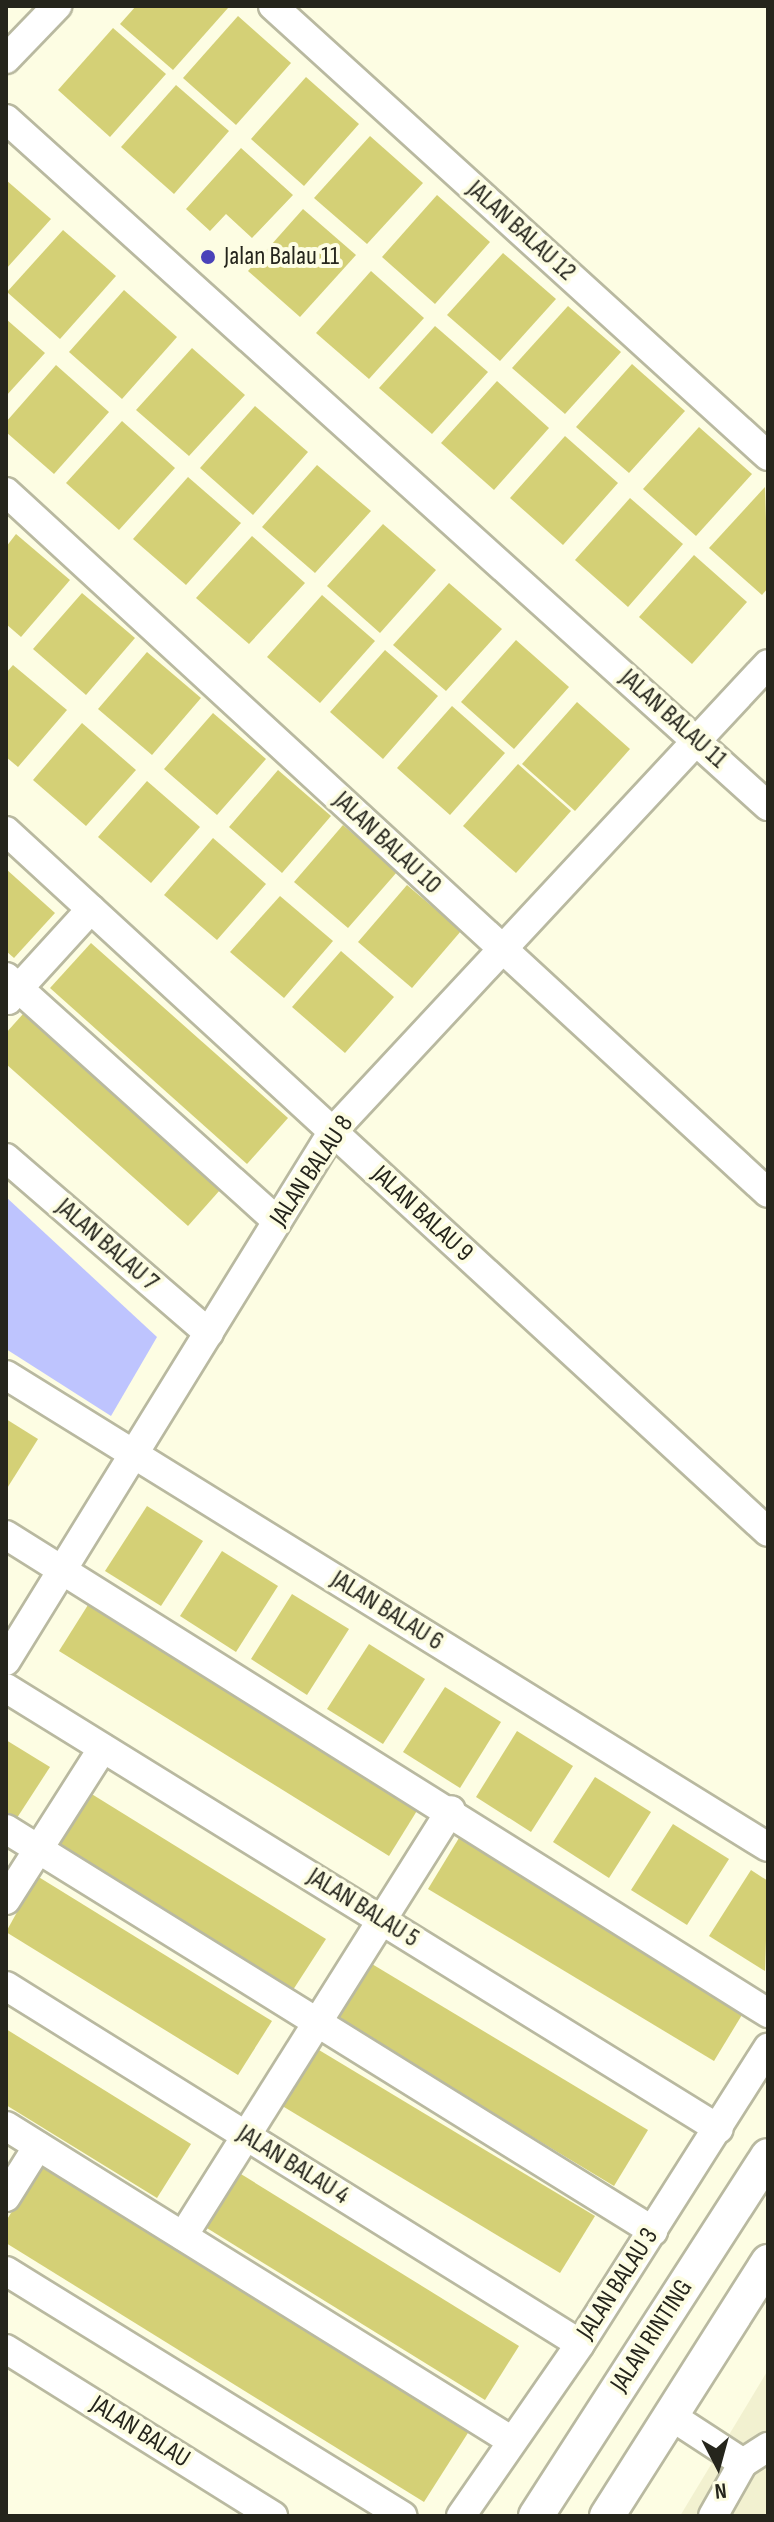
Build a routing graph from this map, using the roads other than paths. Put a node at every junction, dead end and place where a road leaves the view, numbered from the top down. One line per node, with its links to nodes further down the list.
1 (57, 6): 3 (street)
2 (273, 6): 5 (street, JALAN BALAU 12)
3 (6, 59)
4 (6, 119): 8 (street, JALAN BALAU 11)
5 (768, 456)
6 (6, 492): 12 (street, JALAN BALAU 10)
7 (768, 664): 8 (street)
8 (699, 743): 9 (street, JALAN BALAU 11); 12 (street, JALAN BALAU 8)
9 (768, 806)
10 (6, 831): 11 (street, JALAN BALAU 9)
11 (91, 909): 13 (street); 14 (street, JALAN BALAU 9)
12 (504, 950): 14 (street, JALAN BALAU 8); 16 (street, JALAN BALAU 10)
13 (10, 989): 17 (street)
14 (333, 1131): 17 (street, JALAN BALAU 8); 21 (street, JALAN BALAU 9)
15 (6, 1158): 18 (street, JALAN BALAU 7)
16 (768, 1193)
17 (277, 1221): 18 (street, JALAN BALAU 8)
18 (209, 1333): 20 (street, JALAN BALAU 8)
19 (6, 1375): 20 (street, JALAN BALAU 6)
20 (133, 1455): 23 (street, JALAN BALAU 8); 29 (street, JALAN BALAU 6)
21 (768, 1532)
22 (6, 1535): 23 (street)
23 (62, 1570): 24 (street, JALAN BALAU 8); 27 (street)
24 (6, 1661)
25 (6, 1688): 26 (street, JALAN BALAU 5)
26 (103, 1748): 30 (street); 32 (street, JALAN BALAU 5)
27 (451, 1810): 32 (street); 34 (street)
28 (6, 1829): 30 (street)
29 (768, 1847)
30 (38, 1849): 31 (street); 35 (street)
31 (6, 1900)
32 (382, 1920): 35 (street); 38 (street, JALAN BALAU 5)
33 (6, 1986): 39 (street, JALAN BALAU 4)
34 (768, 2013)
35 (317, 2023): 39 (street); 43 (street)
36 (768, 2048): 38 (street, JALAN BALAU 3)
37 (6, 2126): 40 (street)
38 (719, 2129): 43 (street, JALAN BALAU 3)
39 (246, 2136): 44 (street); 47 (street, JALAN BALAU 4)
40 (38, 2146): 42 (street); 44 (street)
41 (768, 2156): 56 (main road, JALAN RINTING)
42 (6, 2197)
43 (653, 2231): 47 (street, JALAN BALAU 3)
44 (183, 2236): 50 (street)
45 (768, 2262): 49 (main road)
46 (6, 2271): 54 (street)
47 (580, 2344): 50 (street, JALAN BALAU 3)
48 (6, 2349): 53 (street, JALAN BALAU)
49 (671, 2416): 52 (street); 57 (main road)
50 (512, 2441): 55 (street, JALAN BALAU 3)
51 (768, 2447): 52 (street)
52 (743, 2463): 58 (street)
53 (273, 2516)
54 (402, 2516)
55 (461, 2516)
56 (536, 2516)
57 (607, 2516)
58 (713, 2516)

